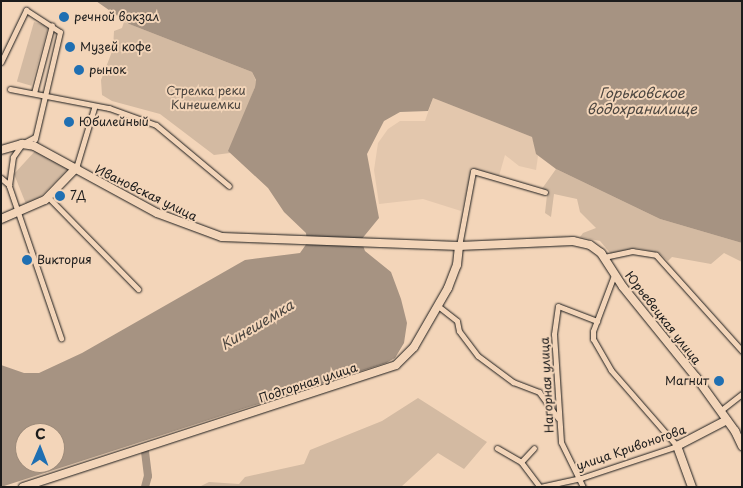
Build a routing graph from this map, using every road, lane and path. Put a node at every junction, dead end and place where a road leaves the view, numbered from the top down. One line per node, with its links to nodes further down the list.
1 (52, 25): 2 (street); 5 (street); 6 (street)
2 (3, 55): 3 (street)
3 (1, 62)
4 (10, 89): 5 (street)
5 (34, 93): 6 (street)
6 (46, 94): 7 (street); 8 (street)
7 (94, 108): 12 (street); 15 (street)
8 (35, 138): 9 (street); 10 (street)
9 (22, 144): 10 (main road, Ивановская улица); 11 (main road); 14 (street)
10 (39, 148): 12 (main road, Ивановская улица)
11 (1, 150)
12 (76, 168): 17 (main road); 20 (main road, Ивановская улица)
13 (1, 178): 14 (street)
14 (9, 186): 18 (street)
15 (229, 186)
16 (545, 192): 21 (street, Подгорная улица)
17 (48, 197): 18 (main road); 24 (street)
18 (20, 213): 19 (main road); 27 (street)
19 (1, 219)
20 (364, 241): 21 (main road, Юрьевецкая улица)
21 (459, 246): 22 (main road, Юрьевецкая улица); 25 (main road, Подгорная улица)
22 (604, 257): 23 (main road, Юрьевецкая улица); 28 (street)
23 (614, 275): 26 (street); 30 (main road, Юрьевецкая улица)
24 (138, 289)
25 (438, 306): 31 (street); 40 (main road, Подгорная улица)
26 (597, 321): 31 (street, Нагорная улица); 34 (street)
27 (60, 338)
28 (742, 352)
29 (742, 394): 30 (street)
30 (720, 411): 32 (main road, Юрьевецкая улица)
31 (558, 418): 39 (street, Нагорная улица)
32 (727, 420): 33 (main road, Юрьевецкая улица); 34 (main road, улица Кривоногова)
33 (738, 432): 35 (main road, Юрьевецкая улица)
34 (677, 446): 39 (street, улица Кривоногова); 43 (main road)
35 (742, 446)
36 (497, 448): 38 (street)
37 (534, 448): 38 (street)
38 (520, 462): 41 (street)
39 (581, 478): 41 (street, улица Кривоногова); 42 (street, Нагорная улица)
40 (25, 486)
41 (540, 487)
42 (583, 487)
43 (692, 487)

